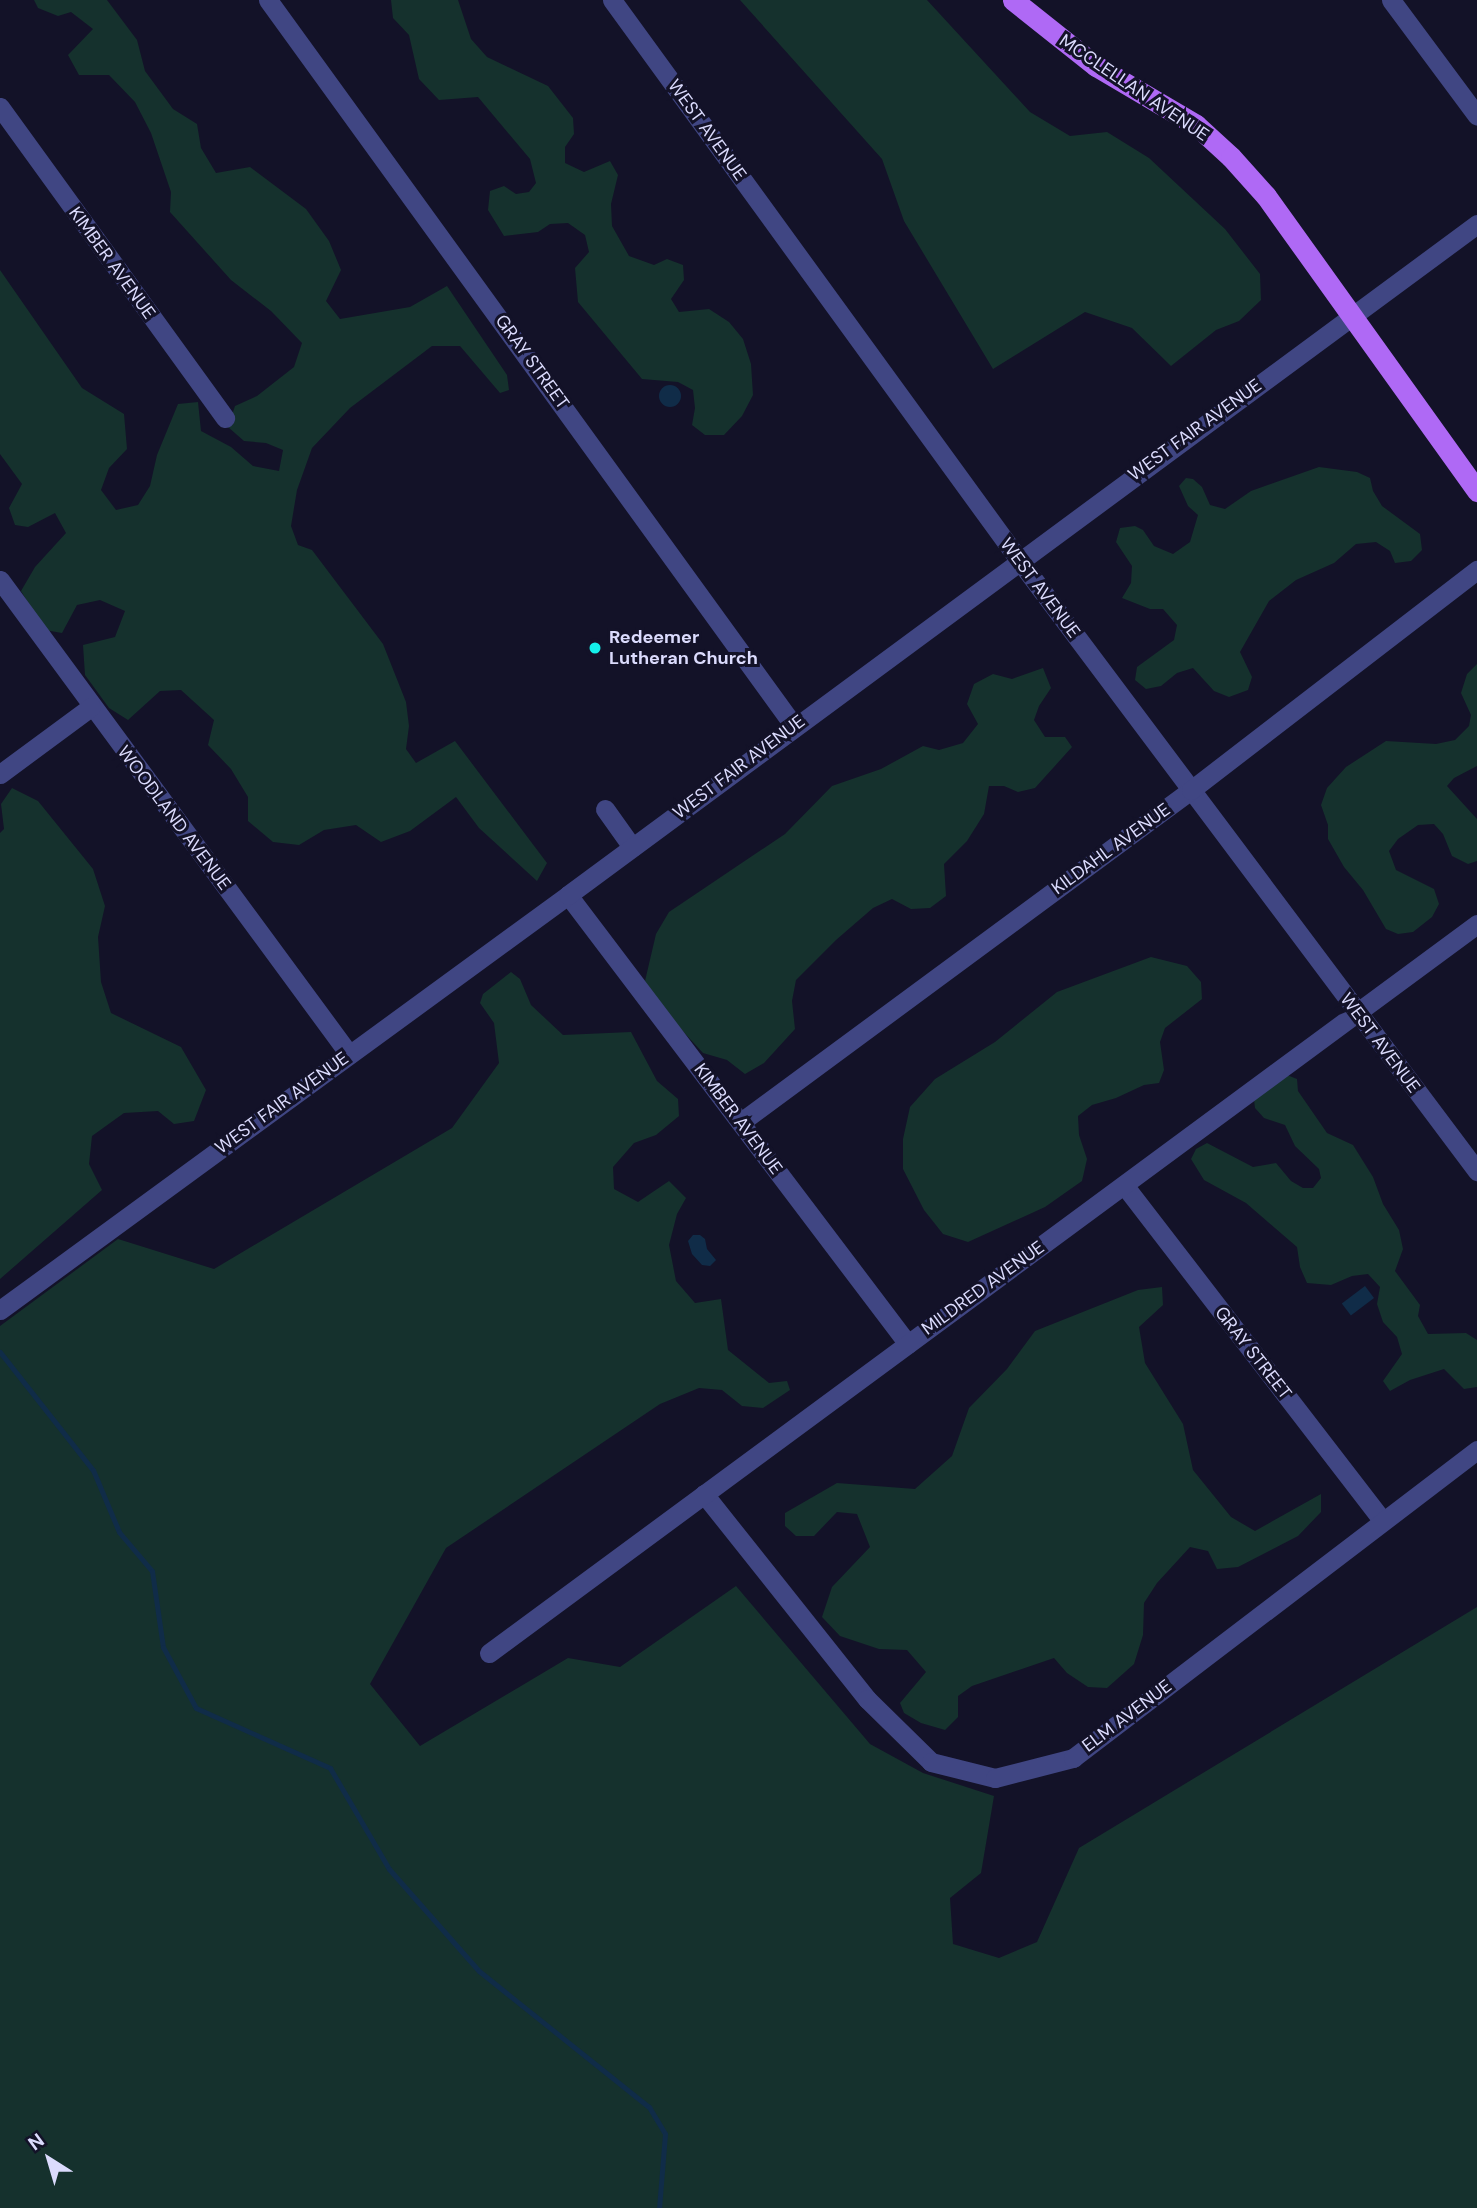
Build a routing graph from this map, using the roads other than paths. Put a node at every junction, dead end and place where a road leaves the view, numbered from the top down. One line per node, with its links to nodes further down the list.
1 (268, 0): 15 (street, GRAY STREET)
2 (612, 0): 11 (street, WEST AVENUE)
3 (1013, 0): 8 (main road, MCCLELLAN AVENUE)
4 (1391, 0): 6 (street)
5 (0, 107): 9 (street, KIMBER AVENUE)
6 (1477, 116)
7 (1477, 224): 8 (street, WEST FAIR AVENUE)
8 (1350, 316): 10 (main road, MCCLELLAN AVENUE); 11 (street, WEST FAIR AVENUE)
9 (225, 418)
10 (1477, 491)
11 (1019, 560): 15 (street, WEST FAIR AVENUE); 17 (street, WEST AVENUE)
12 (1477, 570): 17 (street, KILDAHL AVENUE)
13 (0, 580): 14 (street, WOODLAND AVENUE)
14 (91, 707): 16 (street); 23 (street, WOODLAND AVENUE)
15 (794, 726): 19 (street, WEST FAIR AVENUE)
16 (0, 774)
17 (1191, 790): 22 (street, WEST AVENUE); 24 (street, KILDAHL AVENUE)
18 (605, 809): 19 (street)
19 (632, 847): 20 (street, WEST FAIR AVENUE)
20 (568, 895): 23 (street, WEST FAIR AVENUE); 24 (street, KIMBER AVENUE)
21 (1477, 924): 22 (street, MILDRED AVENUE)
22 (1356, 1013): 25 (street, WEST AVENUE); 26 (street, MILDRED AVENUE)
23 (349, 1054): 27 (street, WEST FAIR AVENUE)
24 (741, 1122): 28 (street, KIMBER AVENUE)
25 (1477, 1171)
26 (1124, 1185): 28 (street, MILDRED AVENUE); 31 (street, GRAY STREET)
27 (0, 1310)
28 (908, 1344): 30 (street, MILDRED AVENUE)
29 (1477, 1450): 31 (street, ELM AVENUE)
30 (704, 1494): 31 (street, ELM AVENUE); 32 (street, MILDRED AVENUE)
31 (1382, 1520)
32 (489, 1653)

